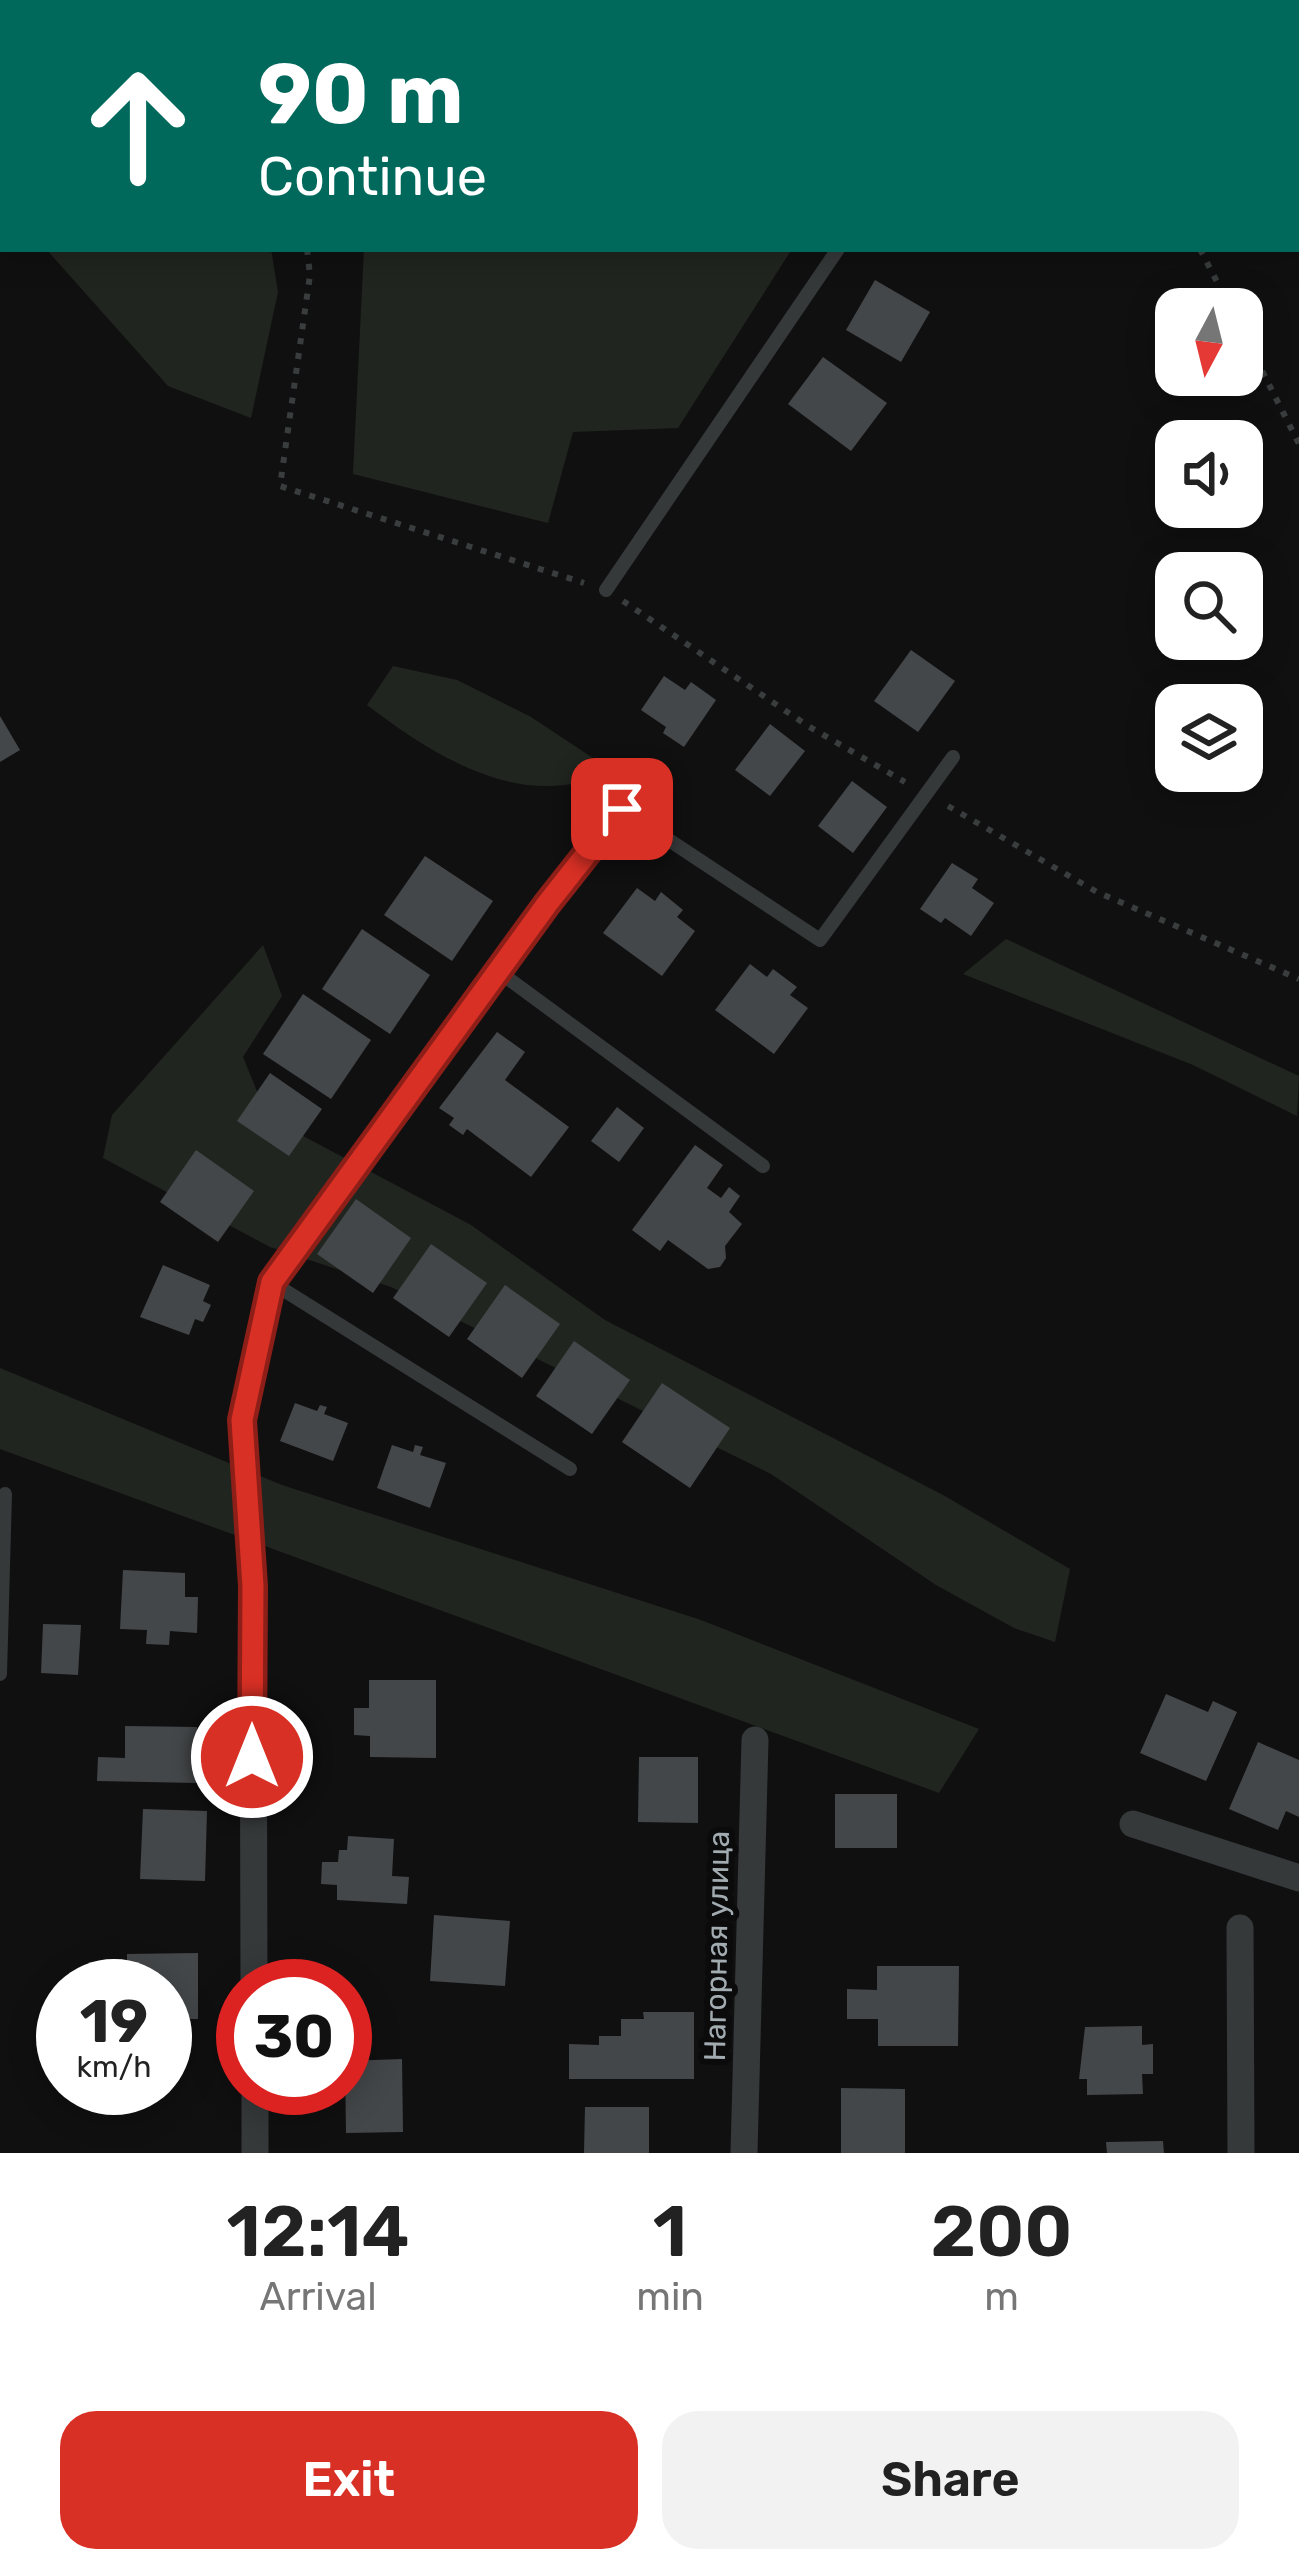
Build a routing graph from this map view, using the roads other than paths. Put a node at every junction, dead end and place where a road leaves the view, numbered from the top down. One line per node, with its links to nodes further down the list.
1 (836, 252): 2 (lane)
2 (607, 590)
3 (953, 757): 4 (lane)
4 (498, 971): 5 (lane); 6 (lane)
5 (763, 1166)
6 (272, 1282): 7 (lane); 14 (street)
7 (570, 1469)
8 (5, 1494): 9 (lane)
9 (0, 1674)
10 (755, 1740): 17 (street, Нагорная улица)
11 (1133, 1824): 12 (street)
12 (1299, 1878)
13 (1240, 1928): 18 (street)
14 (254, 1959)
15 (255, 2115): 16 (street)
16 (256, 2153)
17 (744, 2153)
18 (1240, 2153)

